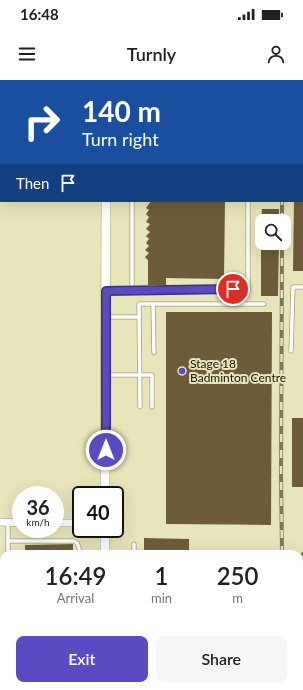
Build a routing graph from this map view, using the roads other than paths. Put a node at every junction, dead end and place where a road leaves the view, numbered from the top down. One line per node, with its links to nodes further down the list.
1 (106, 202): 5 (street)
2 (132, 202): 6 (lane)
3 (248, 202): 6 (lane)
4 (303, 287): 11 (lane)
5 (106, 291): 6 (lane); 9 (street)
6 (132, 291)
7 (153, 304): 8 (lane); 10 (lane); 12 (lane)
8 (264, 304)
9 (106, 317): 10 (lane); 13 (street)
10 (139, 317): 14 (lane)
11 (291, 351)
12 (154, 353)
13 (106, 375): 14 (lane); 17 (street)
14 (140, 375): 15 (lane); 16 (lane)
15 (140, 407)
16 (152, 407)
17 (105, 486)
18 (4, 522): 20 (lane)
19 (105, 538): 24 (street)
20 (8, 541): 22 (lane); 23 (lane)
21 (134, 544): 25 (lane)
22 (8, 550)
23 (80, 550)
24 (105, 550)
25 (134, 550)
26 (303, 577): 27 (lane)
27 (303, 587)

